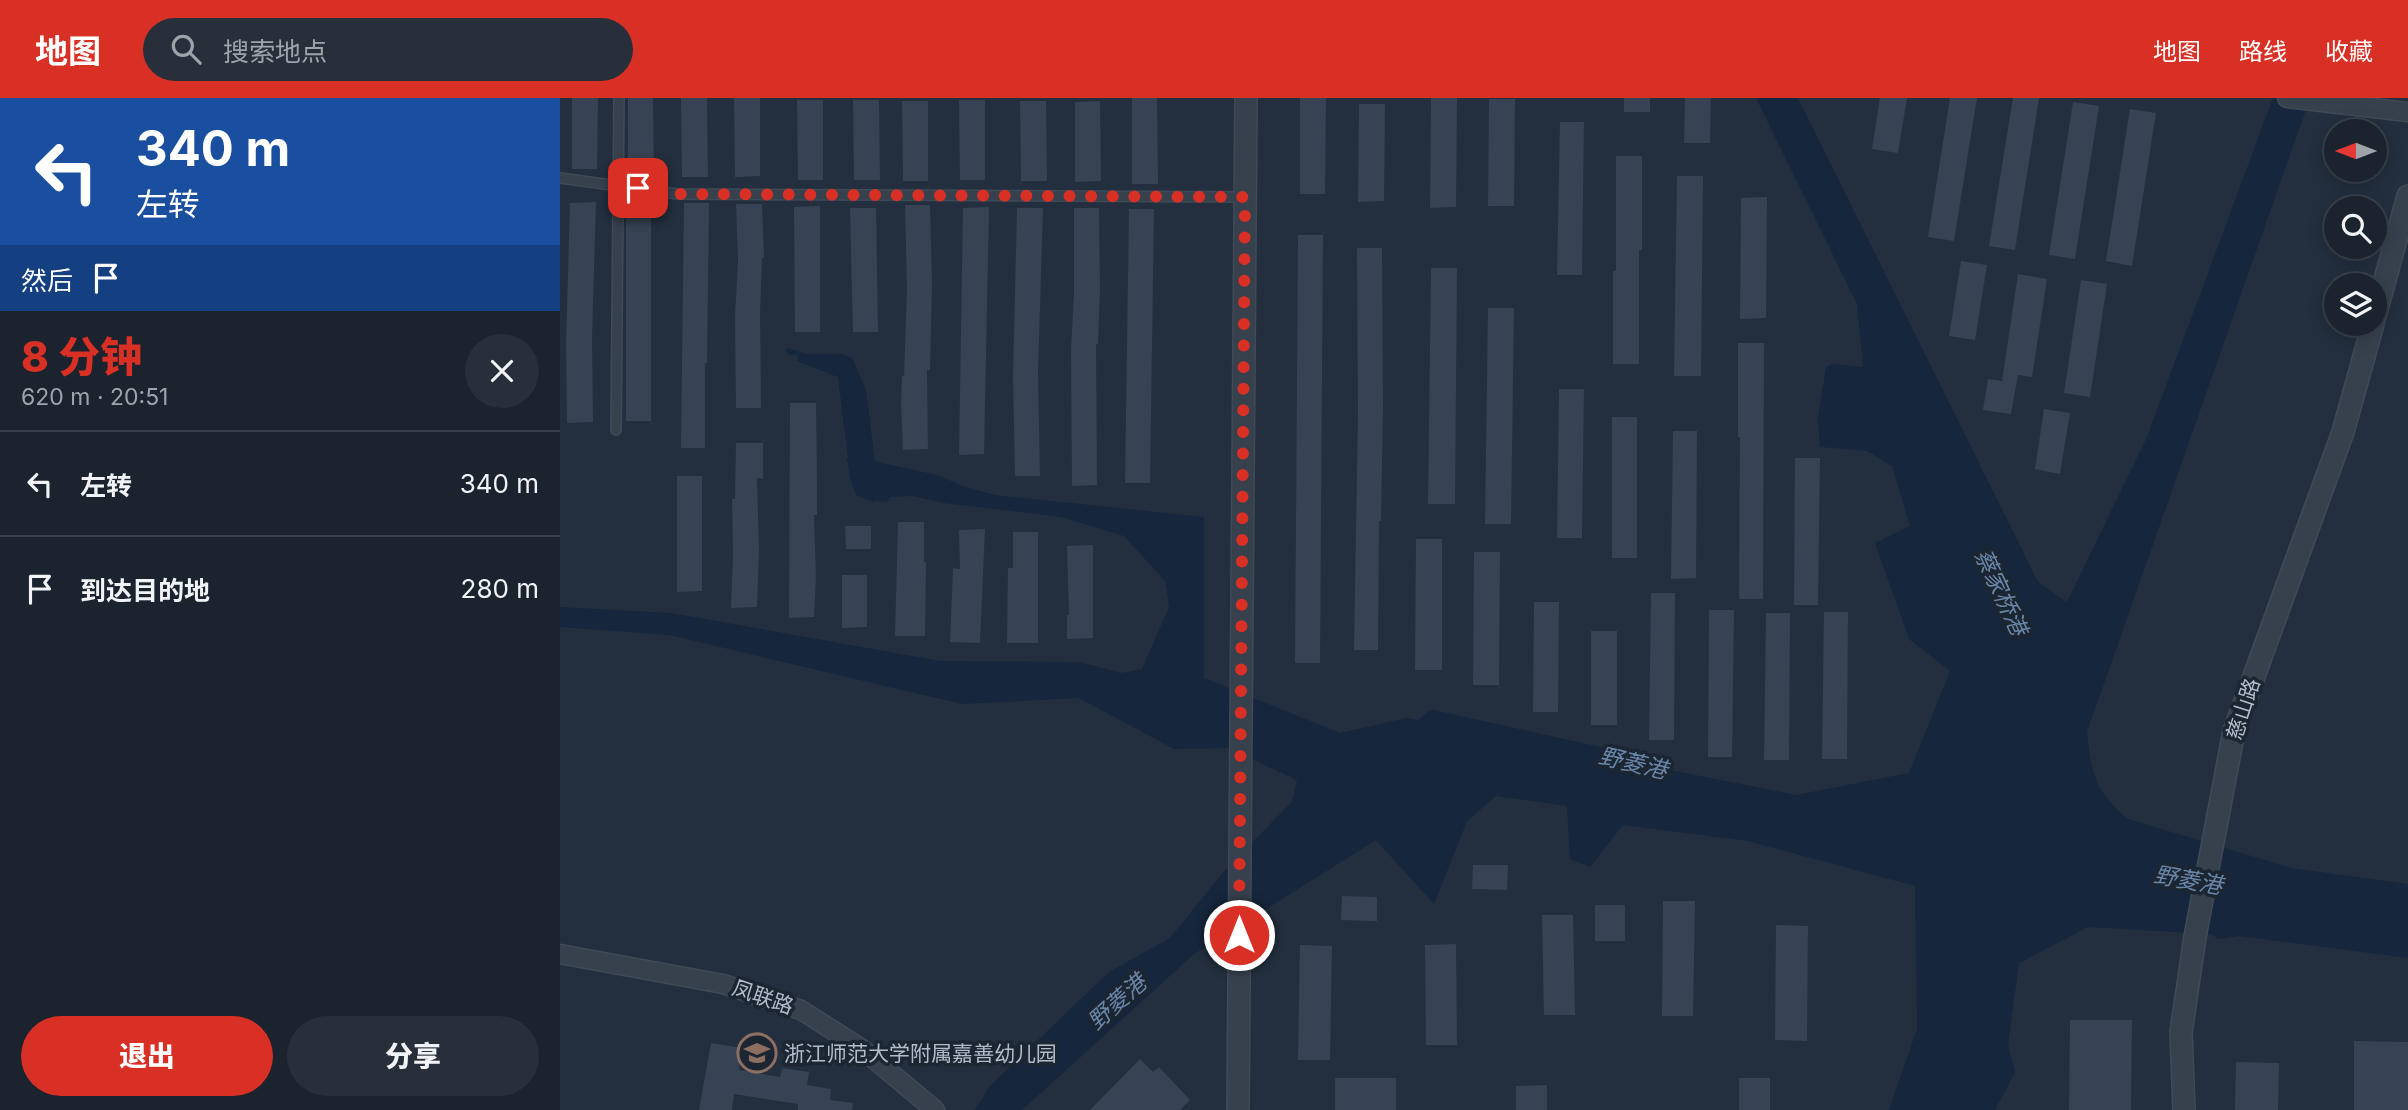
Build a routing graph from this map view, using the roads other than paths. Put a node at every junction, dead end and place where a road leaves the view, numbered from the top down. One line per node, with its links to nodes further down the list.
1 (619, 98): 6 (lane)
2 (1246, 98): 8 (street)
3 (2287, 98): 4 (street)
4 (2408, 112)
5 (560, 178): 6 (lane)
6 (618, 186): 8 (lane); 11 (lane)
7 (2408, 196): 9 (street)
8 (1245, 197): 14 (street)
9 (2387, 273)
10 (2370, 336): 15 (street, 慈山路)
11 (616, 430)
12 (560, 954): 13 (street, 凤联路)
13 (935, 1110)
14 (1238, 1110)
15 (2184, 1110)

